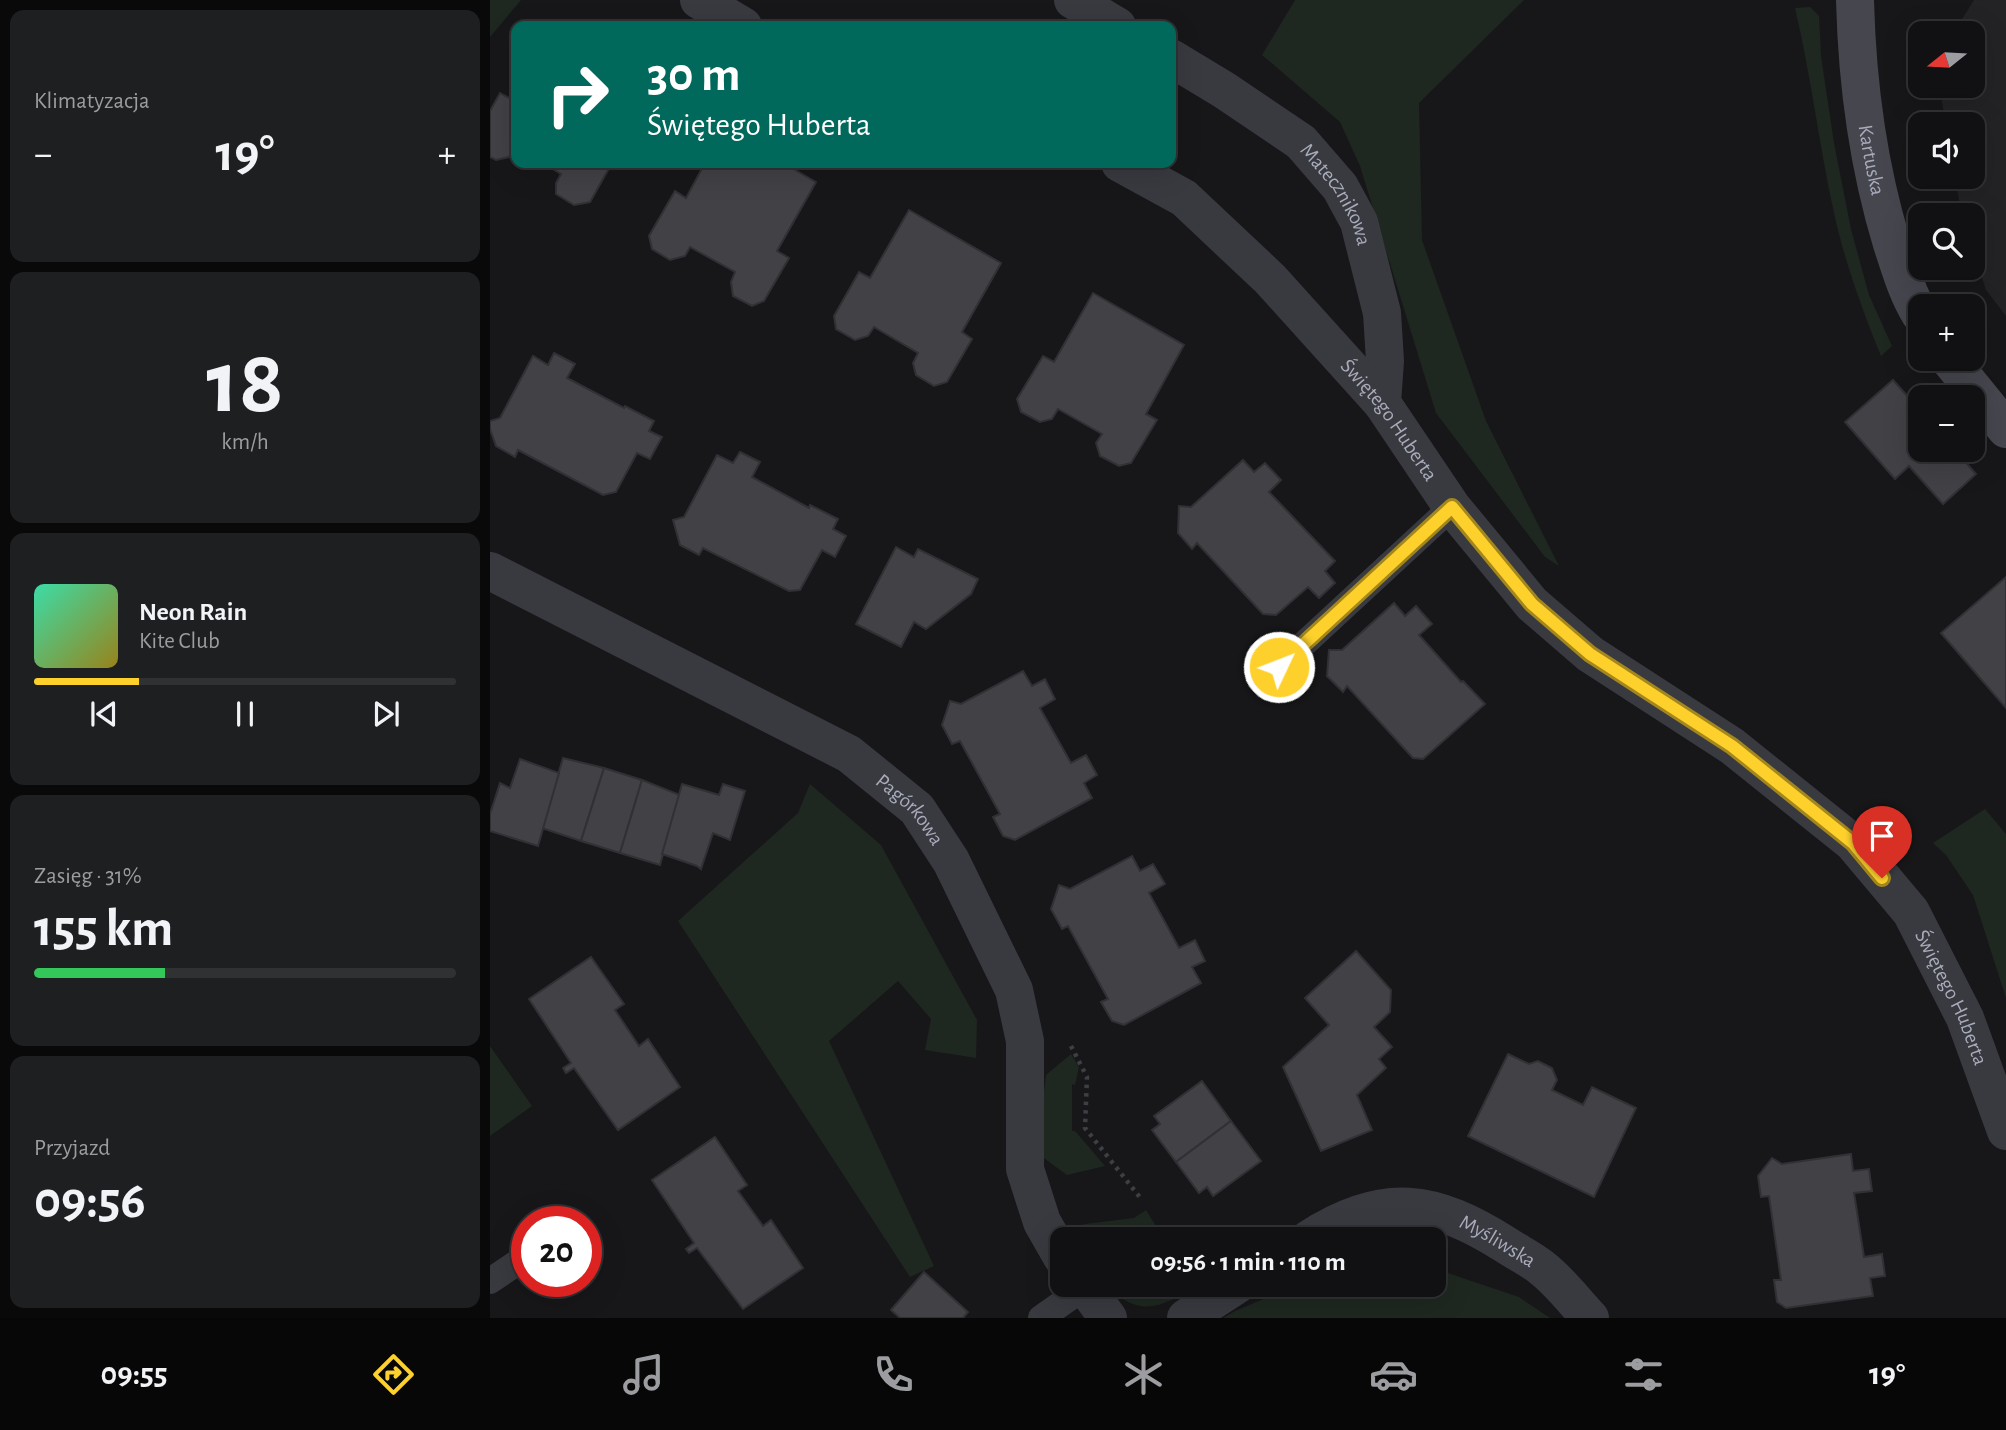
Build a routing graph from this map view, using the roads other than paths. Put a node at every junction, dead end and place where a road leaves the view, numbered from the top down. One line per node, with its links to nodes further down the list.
1 (699, 0): 4 (street)
2 (1073, 0): 5 (street)
3 (1855, 0): 8 (street, Kartuska)
4 (735, 21)
5 (1109, 21)
6 (1176, 61): 10 (street, Matecznikowa)
7 (1129, 168): 10 (street, Świętego Huberta)
8 (1911, 294)
9 (1960, 371): 11 (street)
10 (1382, 403): 12 (street, Świętego Huberta)
11 (2006, 429)
12 (1452, 507): 14 (lane); 15 (street, Świętego Huberta)
13 (490, 571): 17 (street, Pagórkowa)
14 (1279, 667)
15 (2006, 1131)
16 (1328, 1227): 26 (street, Myśliwska)
17 (1050, 1236)
18 (511, 1267): 19 (lane)
19 (490, 1281)
20 (1069, 1297): 23 (lane)
21 (1092, 1297): 24 (street)
22 (1218, 1297): 25 (street)
23 (1041, 1318)
24 (1108, 1318)
25 (1186, 1318)
26 (1590, 1318)

